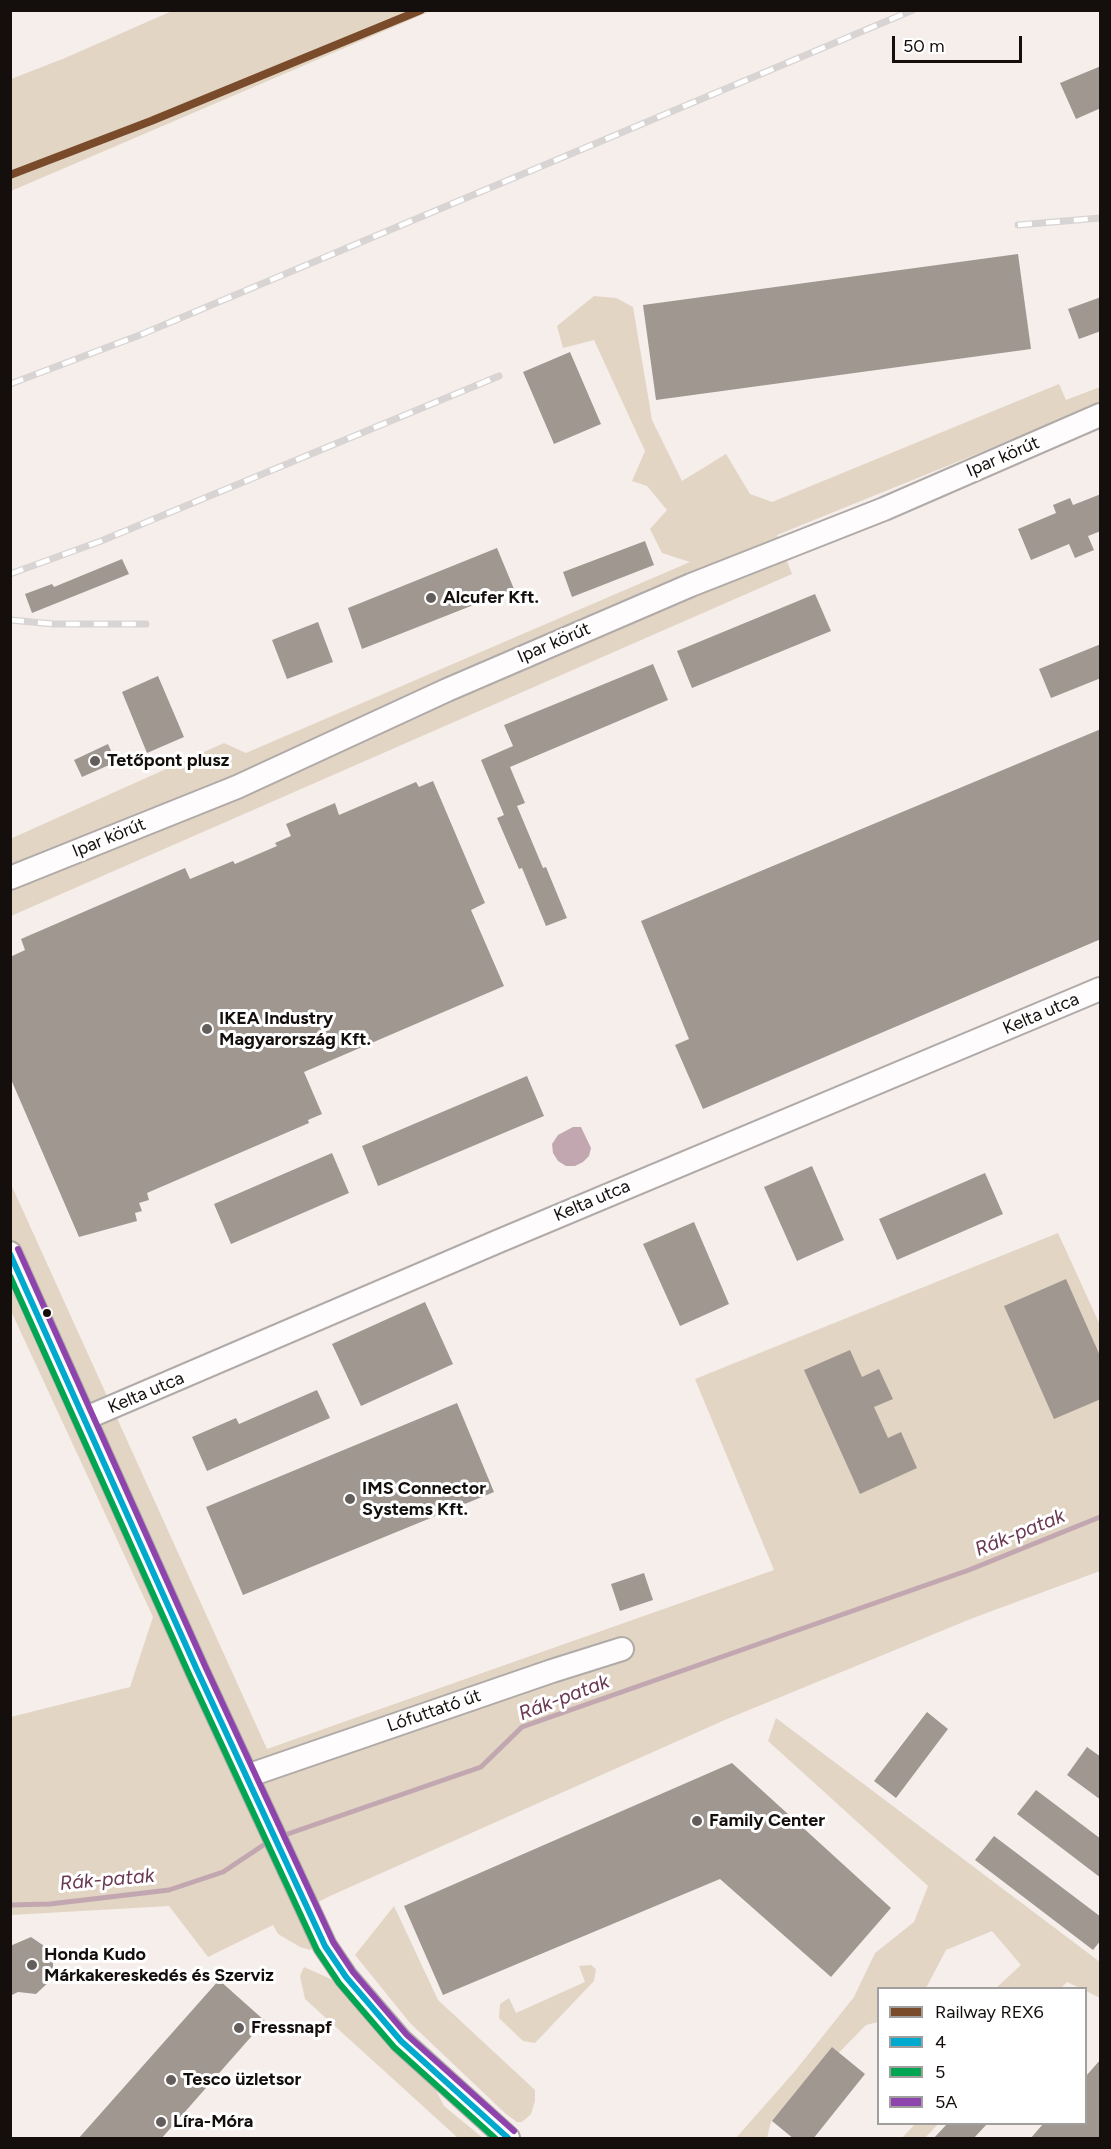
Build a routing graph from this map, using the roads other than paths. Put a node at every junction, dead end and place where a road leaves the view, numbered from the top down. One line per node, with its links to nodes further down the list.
1 (1101, 415): 2 (street, Ipar körút)
2 (10, 878)
3 (1101, 989): 5 (street, Kelta utca)
4 (10, 1253): 5 (street)
5 (86, 1418): 7 (street)
6 (622, 1649): 7 (street, Lófuttató út)
7 (247, 1776): 8 (street)
8 (508, 2139)

